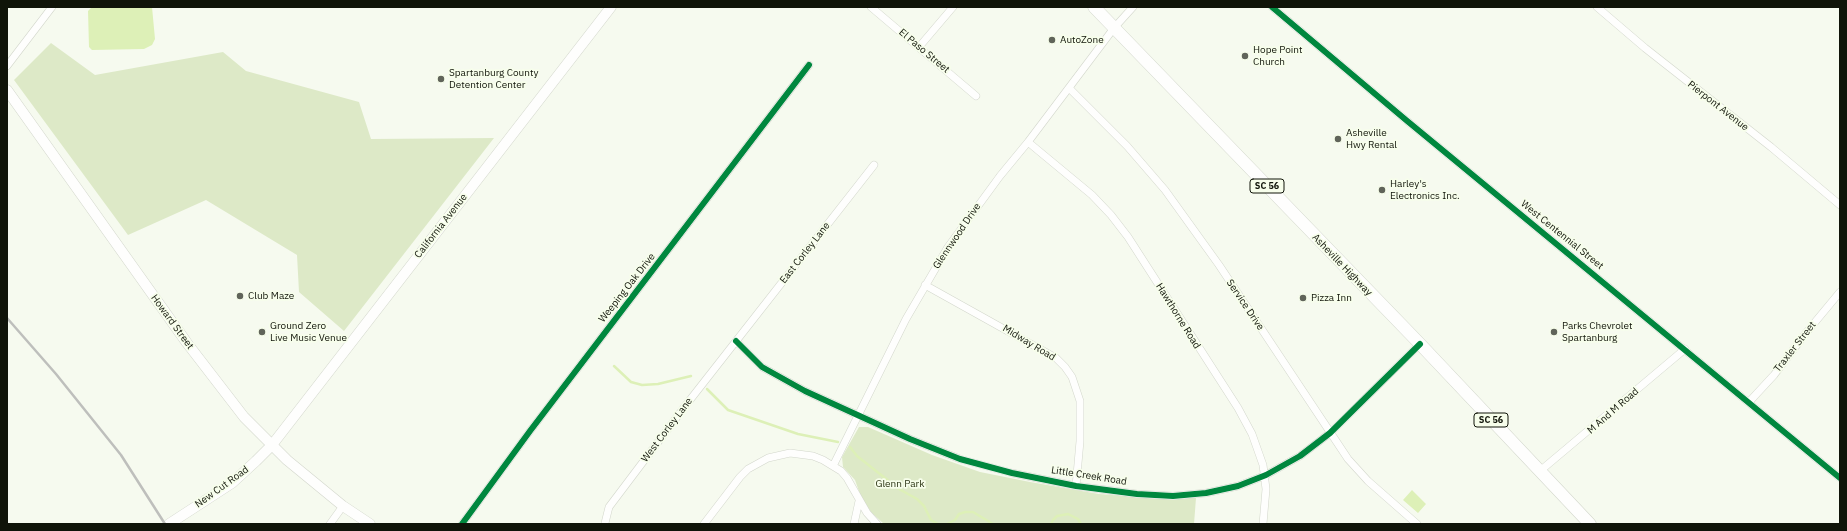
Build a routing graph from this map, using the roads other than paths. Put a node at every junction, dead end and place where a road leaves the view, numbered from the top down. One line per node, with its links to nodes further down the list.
1 (52, 7): 12 (street)
2 (610, 7): 27 (main road, California Avenue)
3 (871, 7): 10 (street, El Paso Street)
4 (953, 7): 10 (street)
5 (1094, 7): 9 (main road, Asheville Highway / SC 56)
6 (1133, 7): 9 (street, Glennwood Drive)
7 (1272, 7): 23 (street, West Centennial Street)
8 (1596, 7): 18 (street, Pierpont Avenue)
9 (1114, 28): 13 (street, Glennwood Drive); 22 (main road, Asheville Highway / SC 56)
10 (919, 47): 15 (street, El Paso Street)
11 (809, 65): 39 (street, Weeping Oak Drive)
12 (7, 66)
13 (1069, 88): 16 (street, Glennwood Drive); 26 (street, Service Drive)
14 (7, 90): 27 (main road, Howard Street)
15 (976, 96)
16 (1028, 142): 19 (street, Glennwood Drive); 30 (street, Hawthorne Road)
17 (874, 165): 21 (street, East Corley Lane)
18 (1840, 205)
19 (925, 285): 25 (street, Glennwood Drive); 32 (street, Midway Road)
20 (1840, 292): 24 (street, Traxler Street)
21 (736, 341): 25 (street, Little Creek Road); 35 (street, West Corley Lane)
22 (1420, 344): 26 (street, Little Creek Road); 29 (main road, Asheville Highway / SC 56)
23 (1685, 349): 24 (street, West Centennial Street); 29 (street, M And M Road)
24 (1749, 402): 31 (street, West Centennial Street)
25 (859, 415): 28 (street, Glennwood Drive); 32 (street, Little Creek Road)
26 (1330, 433): 30 (street, Little Creek Road); 44 (street, Service Drive)
27 (272, 445): 34 (main road, Howard Street); 36 (main road, New Cut Road)
28 (833, 466): 33 (street); 40 (street)
29 (1540, 472): 45 (main road, Asheville Highway / SC 56)
30 (1266, 475): 32 (street, Little Creek Road); 43 (street, Hawthorne Road)
31 (1840, 478)
32 (1076, 486)
33 (859, 501): 41 (street); 42 (street)
34 (343, 506): 37 (street); 38 (main road, Howard Street)
35 (605, 523)
36 (169, 524)
37 (330, 524)
38 (370, 524)
39 (462, 524)
40 (704, 524)
41 (854, 524)
42 (877, 524)
43 (1263, 524)
44 (1417, 524)
45 (1590, 524)

